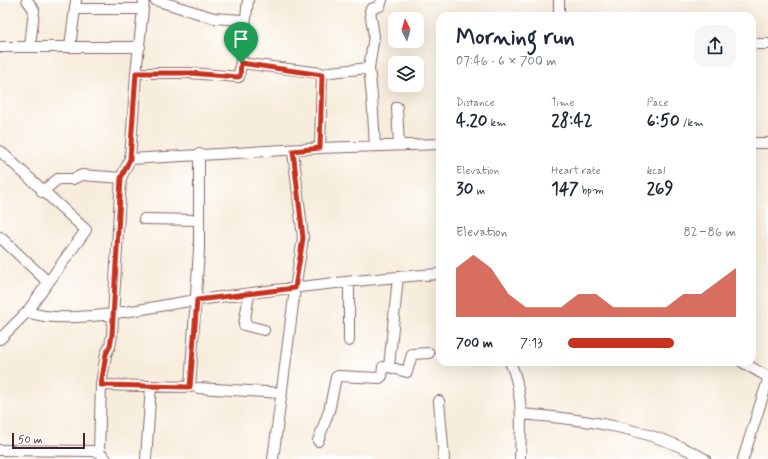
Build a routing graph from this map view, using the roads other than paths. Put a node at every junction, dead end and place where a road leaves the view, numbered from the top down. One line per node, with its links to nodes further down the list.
1 (27, 0): 13 (street)
2 (155, 0): 9 (street)
3 (248, 0): 16 (street)
4 (382, 0): 17 (street)
5 (559, 0): 8 (street)
6 (76, 5): 7 (street); 14 (street)
7 (144, 5): 15 (street)
8 (559, 12)
9 (242, 20)
10 (756, 44): 11 (street)
11 (768, 44)
12 (0, 47): 13 (street)
13 (30, 47): 14 (street)
14 (70, 47): 15 (street)
15 (140, 47): 18 (street)
16 (241, 63): 18 (street); 19 (street)
17 (369, 68): 19 (street); 25 (street)
18 (136, 73): 30 (street)
19 (322, 75): 26 (street)
20 (398, 107): 24 (street)
21 (756, 143): 22 (street)
22 (768, 143)
23 (436, 144): 24 (street)
24 (399, 145): 25 (street)
25 (375, 146): 26 (street)
26 (320, 148): 28 (street)
27 (0, 151): 32 (street)
28 (293, 151): 29 (street); 40 (street)
29 (199, 154): 30 (street); 34 (street)
30 (130, 159): 31 (street)
31 (121, 178): 32 (street); 44 (street)
32 (42, 192): 38 (street)
33 (144, 219): 34 (street)
34 (199, 220): 42 (street)
35 (0, 237): 38 (street)
36 (436, 274): 37 (street)
37 (398, 277): 39 (street); 51 (street)
38 (48, 282): 43 (street)
39 (349, 282): 40 (street); 47 (street)
40 (295, 288): 41 (street); 56 (street)
41 (249, 294): 42 (street); 45 (street)
42 (197, 300): 44 (street); 54 (street)
43 (27, 312): 44 (street); 46 (street)
44 (114, 312): 53 (street)
45 (264, 330)
46 (0, 339)
47 (350, 341)
48 (429, 353): 51 (street)
49 (512, 366): 58 (street)
50 (748, 366): 52 (street)
51 (389, 368): 59 (street)
52 (768, 379): 68 (street)
53 (101, 385): 54 (street); 62 (street)
54 (151, 386): 63 (street)
55 (198, 388): 56 (street)
56 (282, 393): 64 (street)
57 (439, 401): 65 (street)
58 (522, 414): 66 (street); 67 (street)
59 (318, 440)
60 (0, 450): 61 (street)
61 (41, 455): 62 (street)
62 (103, 457)
63 (146, 459)
64 (273, 459)
65 (444, 459)
66 (520, 459)
67 (705, 459)
68 (743, 459)

